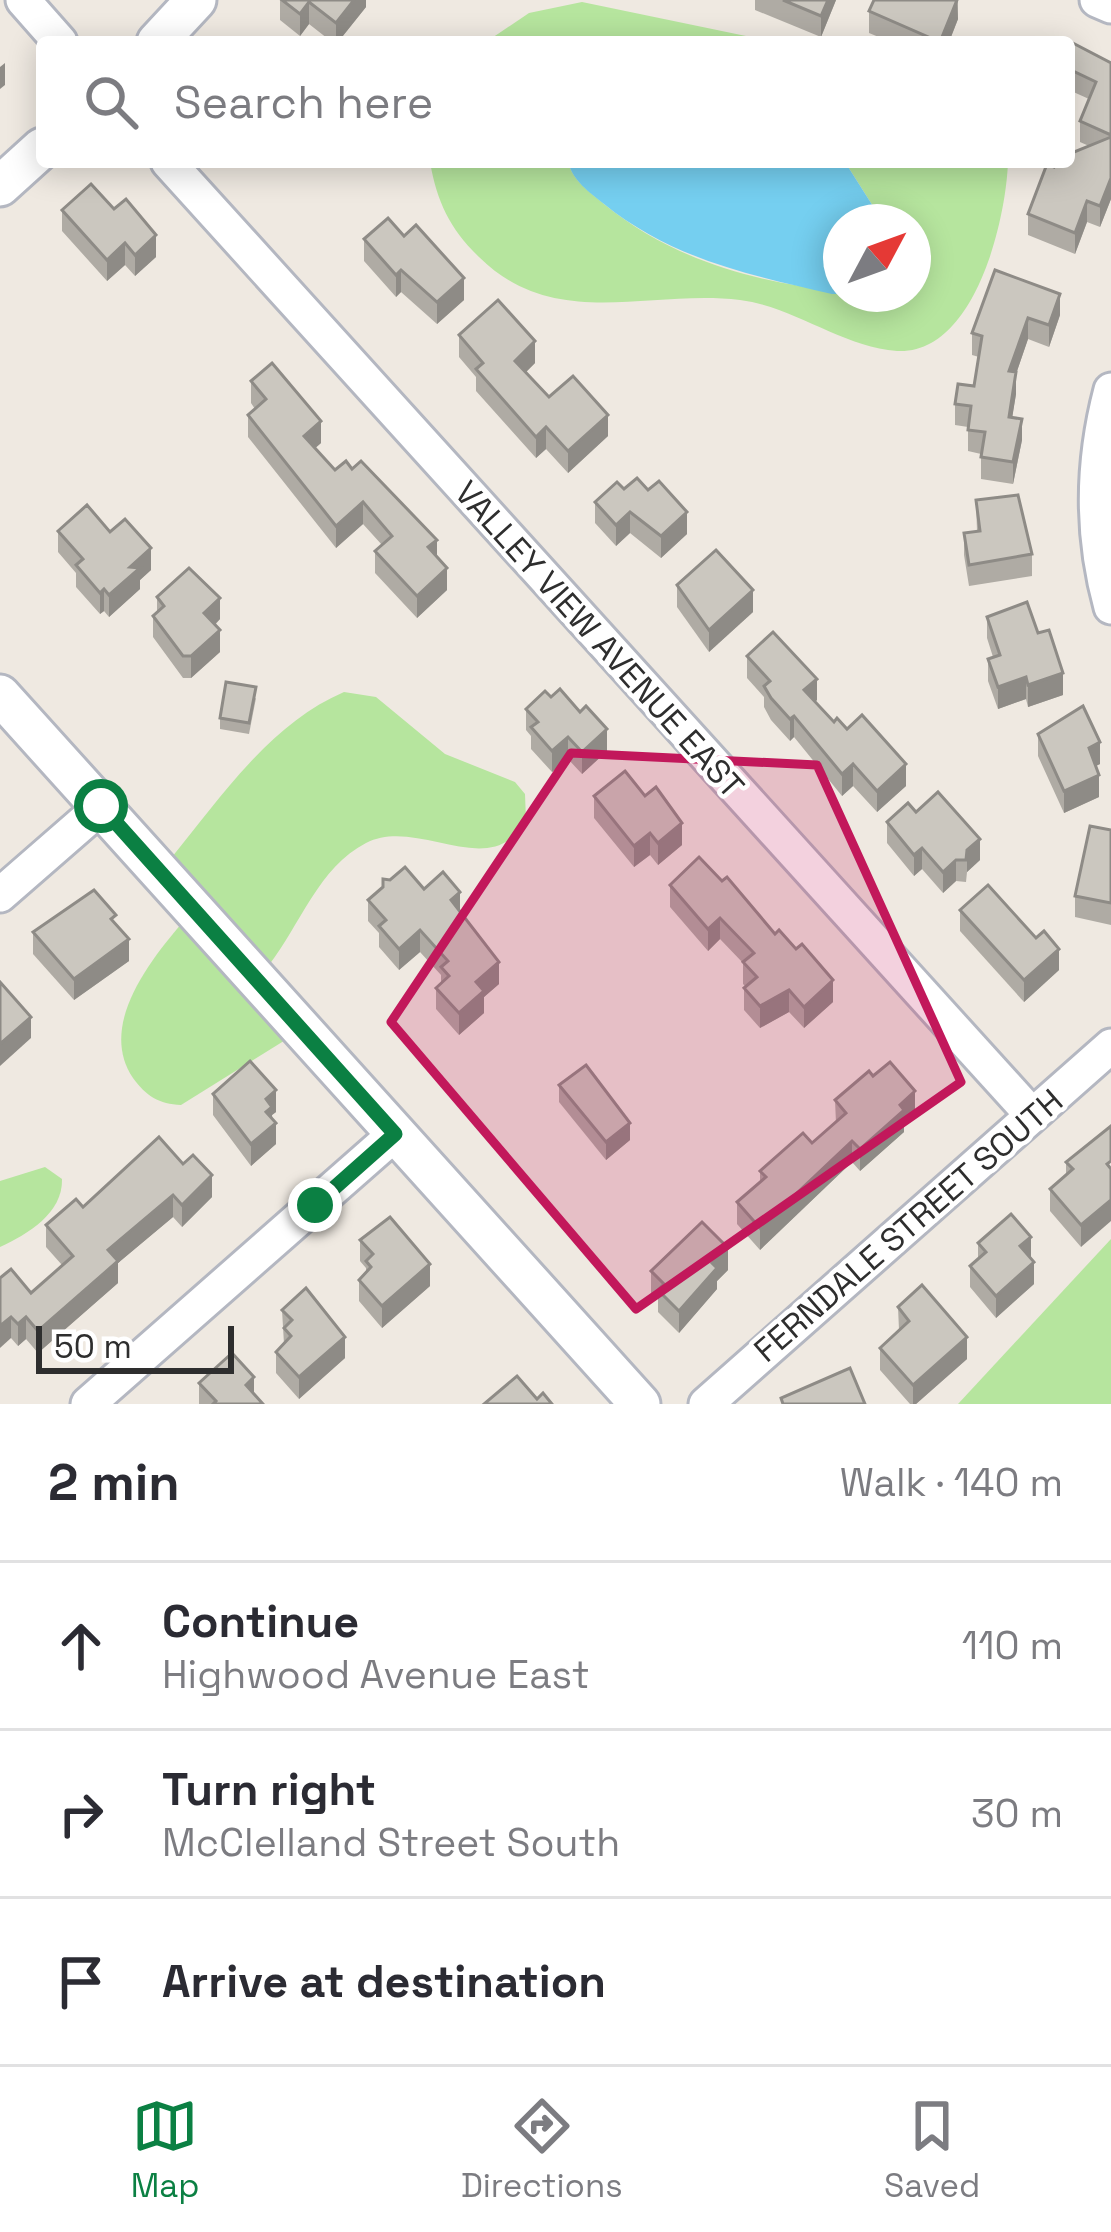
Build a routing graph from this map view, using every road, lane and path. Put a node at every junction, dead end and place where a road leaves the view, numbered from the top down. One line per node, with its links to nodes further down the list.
1 (23, 0): 5 (street)
2 (196, 0): 6 (street)
3 (1097, 0): 4 (street)
4 (1111, 6)
5 (55, 36)
6 (163, 36)
7 (36, 153): 9 (street)
8 (173, 168): 16 (street, VALLEY VIEW AVENUE EAST)
9 (0, 186)
10 (1111, 390): 11 (street)
11 (1111, 607)
12 (0, 695): 13 (street)
13 (101, 806): 14 (street); 17 (street)
14 (0, 896)
15 (1111, 1046): 16 (street, FERNDALE STREET SOUTH)
16 (1032, 1115): 20 (street, FERNDALE STREET SOUTH)
17 (395, 1134): 18 (street); 19 (street)
18 (88, 1404)
19 (640, 1404)
20 (706, 1404)

